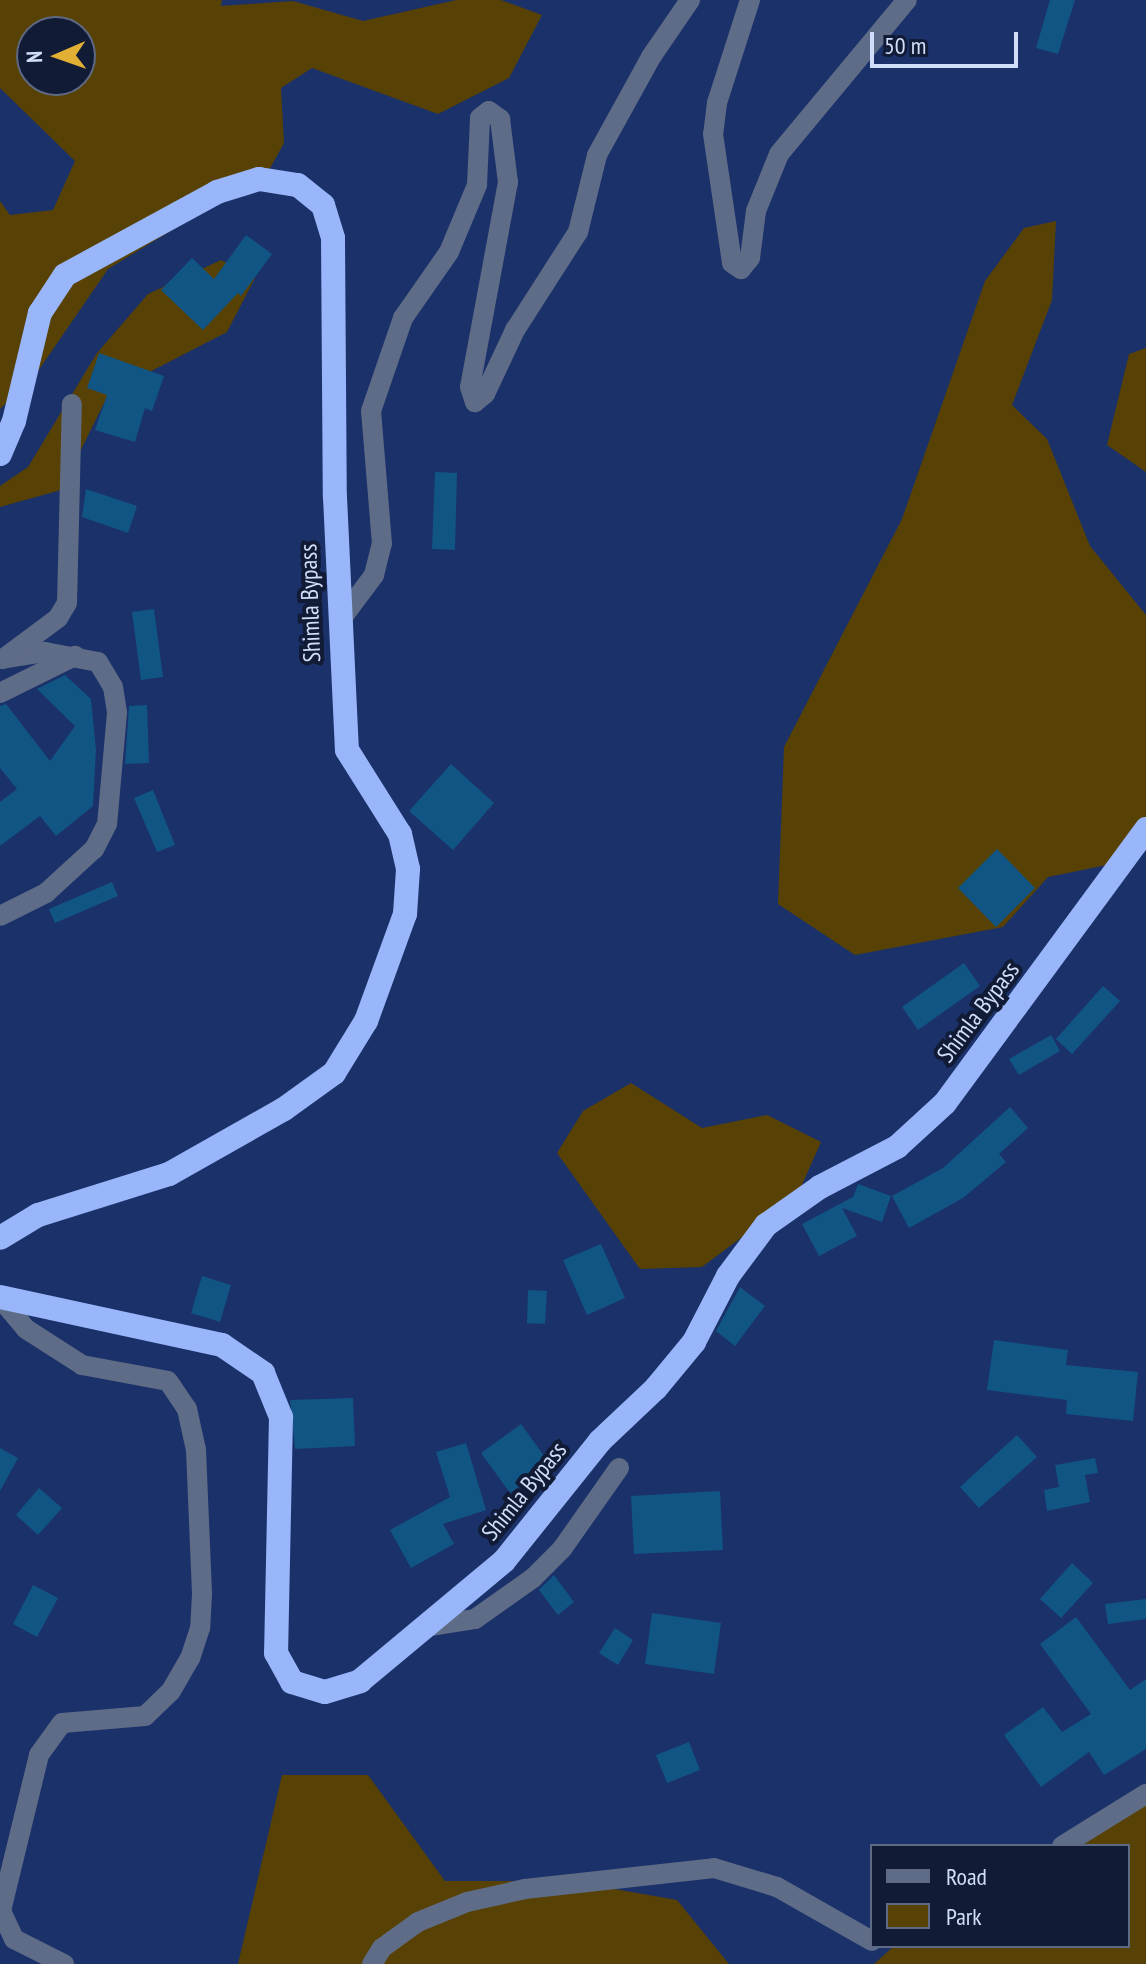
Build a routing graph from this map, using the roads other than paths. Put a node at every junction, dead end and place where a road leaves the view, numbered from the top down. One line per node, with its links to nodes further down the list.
1 (690, 0): 6 (street)
2 (750, 0): 3 (street)
3 (907, 0)
4 (72, 404): 8 (street)
5 (0, 454): 6 (highway, Shimla Bypass)
6 (339, 622): 12 (highway, Shimla Bypass)
7 (78, 654): 8 (street); 9 (street); 11 (street)
8 (2, 659)
9 (0, 693)
10 (1146, 829): 15 (highway, Shimla Bypass)
11 (0, 916)
12 (0, 1238)
13 (0, 1297): 15 (highway, Shimla Bypass); 19 (street)
14 (619, 1468): 15 (street)
15 (430, 1626)
16 (1146, 1794): 17 (street)
17 (1065, 1844)
18 (870, 1940): 20 (street)
19 (64, 1964)
20 (372, 1964)

